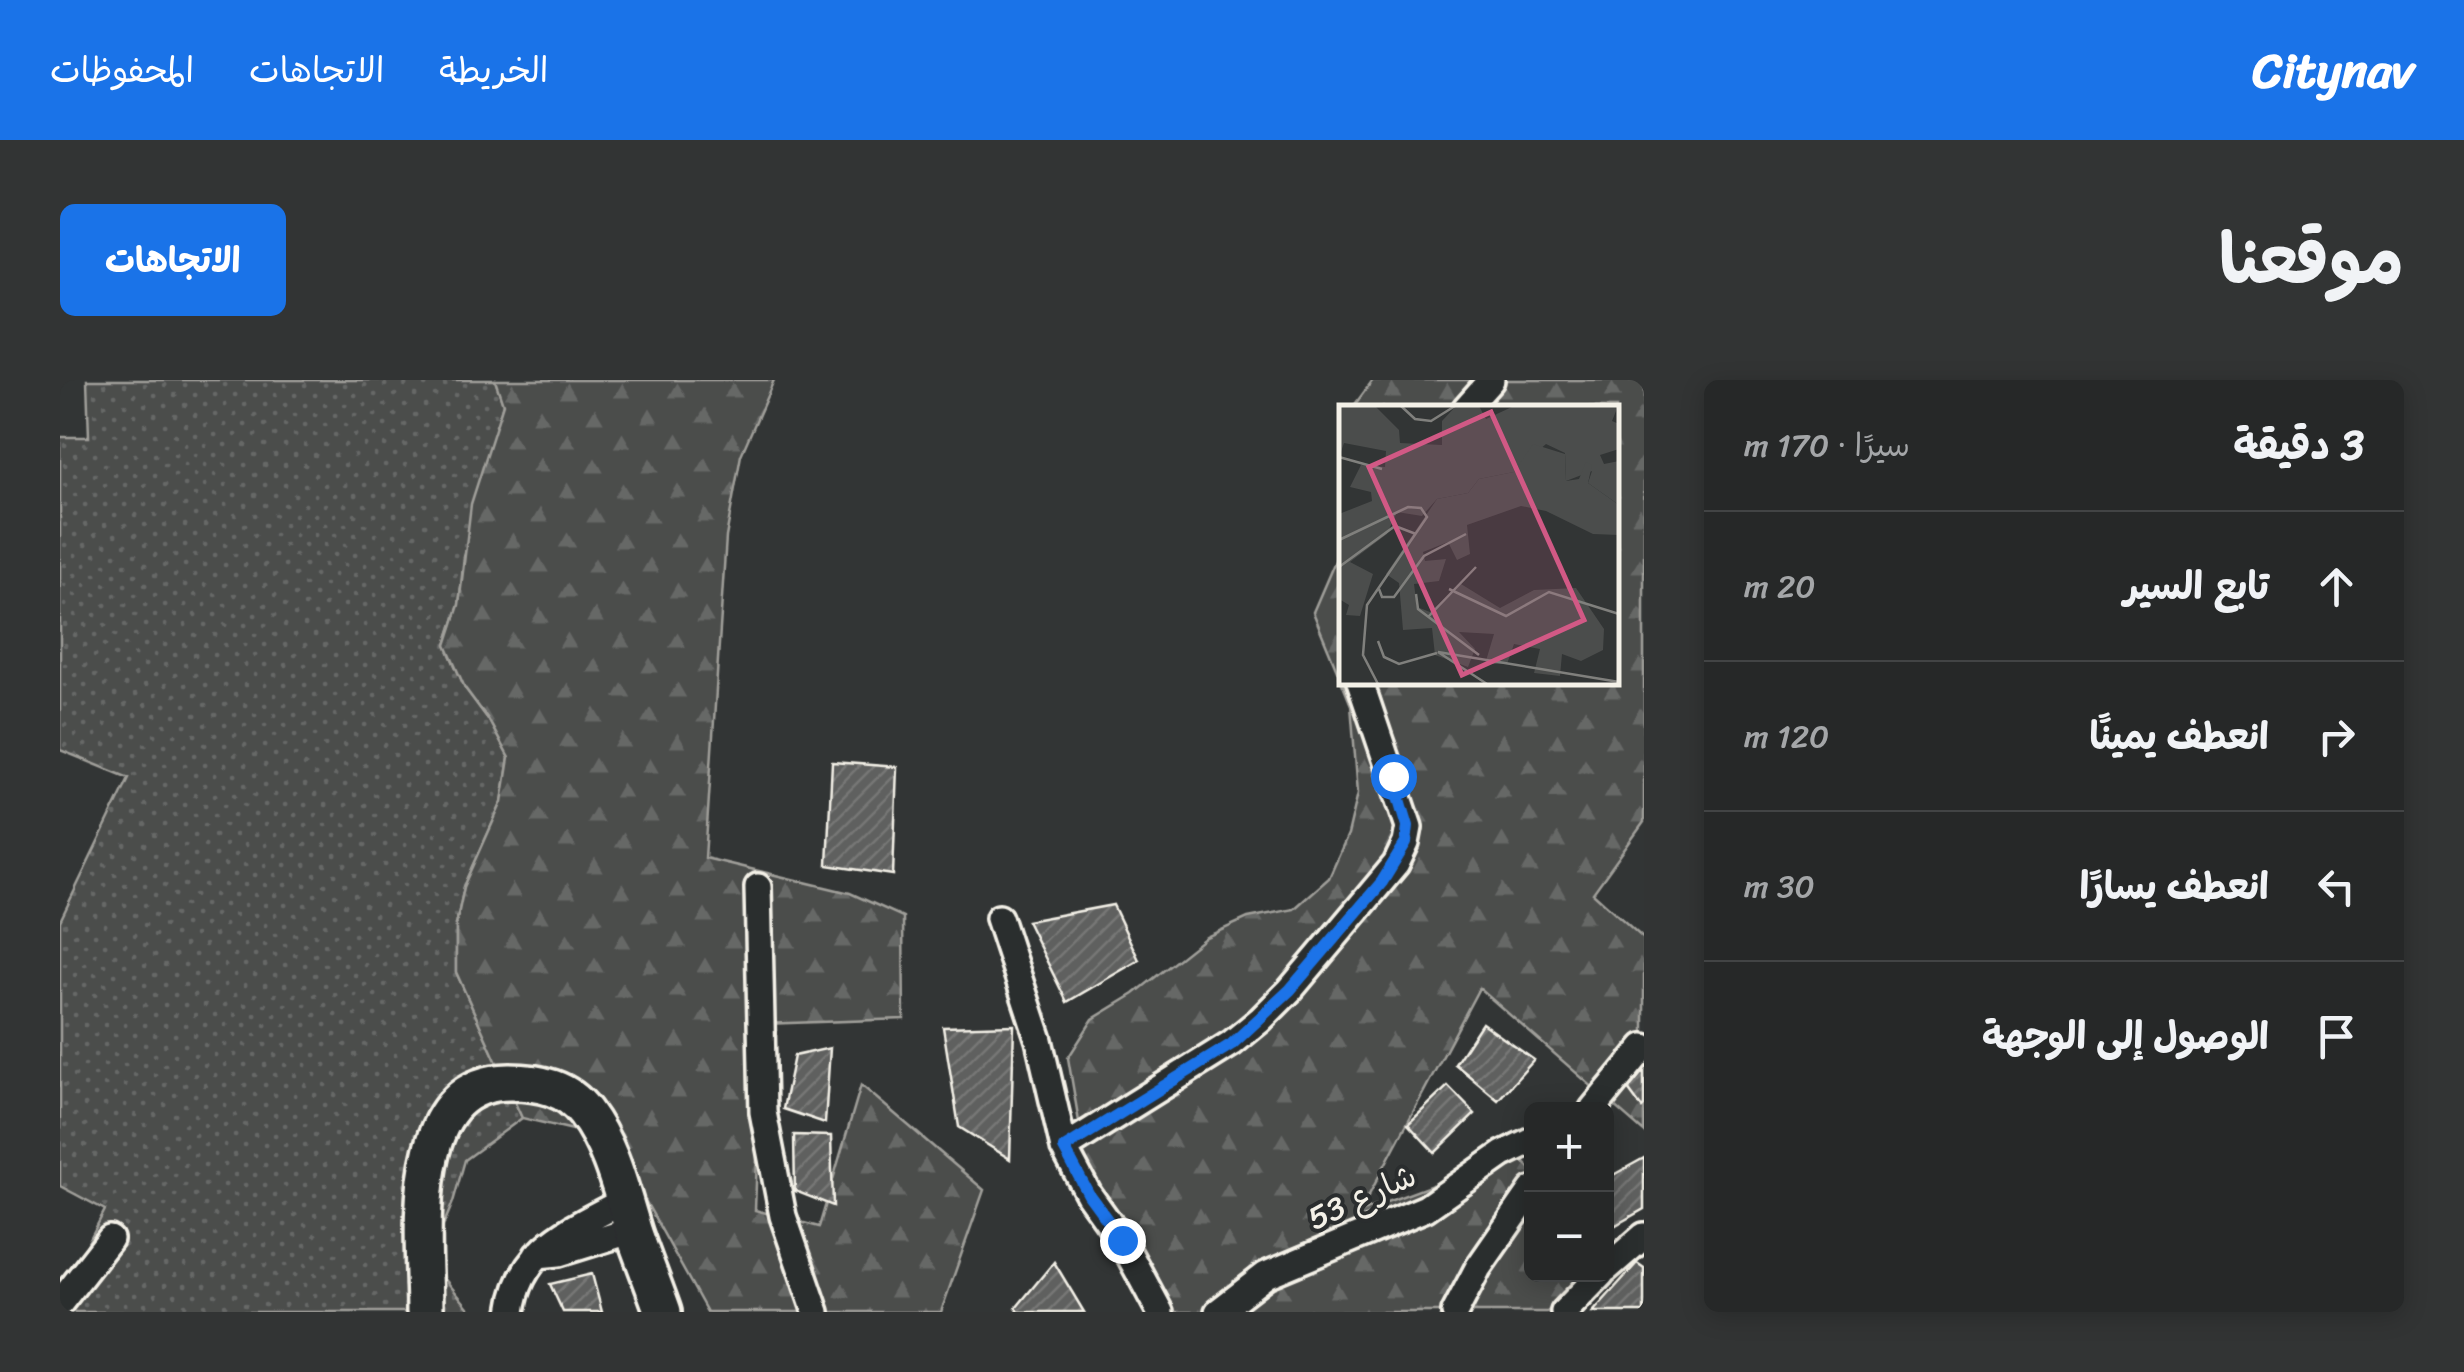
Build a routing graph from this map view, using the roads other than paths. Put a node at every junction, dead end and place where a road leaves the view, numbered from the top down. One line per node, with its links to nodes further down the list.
1 (1490, 380): 2 (street)
2 (1469, 405)
3 (1361, 685): 9 (street)
4 (758, 887): 20 (street)
5 (999, 918): 9 (street)
6 (1644, 1047): 7 (street)
7 (1600, 1102)
8 (1524, 1142): 22 (street, شارع 53)
9 (1064, 1148): 21 (street)
10 (1531, 1192): 23 (street)
11 (629, 1215): 17 (main road); 18 (street); 19 (main road)
12 (1644, 1236): 14 (street)
13 (110, 1238): 16 (street)
14 (1614, 1263)
15 (1594, 1282): 24 (street)
16 (60, 1303)
17 (425, 1312)
18 (512, 1312)
19 (664, 1312)
20 (816, 1312)
21 (1160, 1312)
22 (1218, 1312)
23 (1455, 1312)
24 (1564, 1312)

